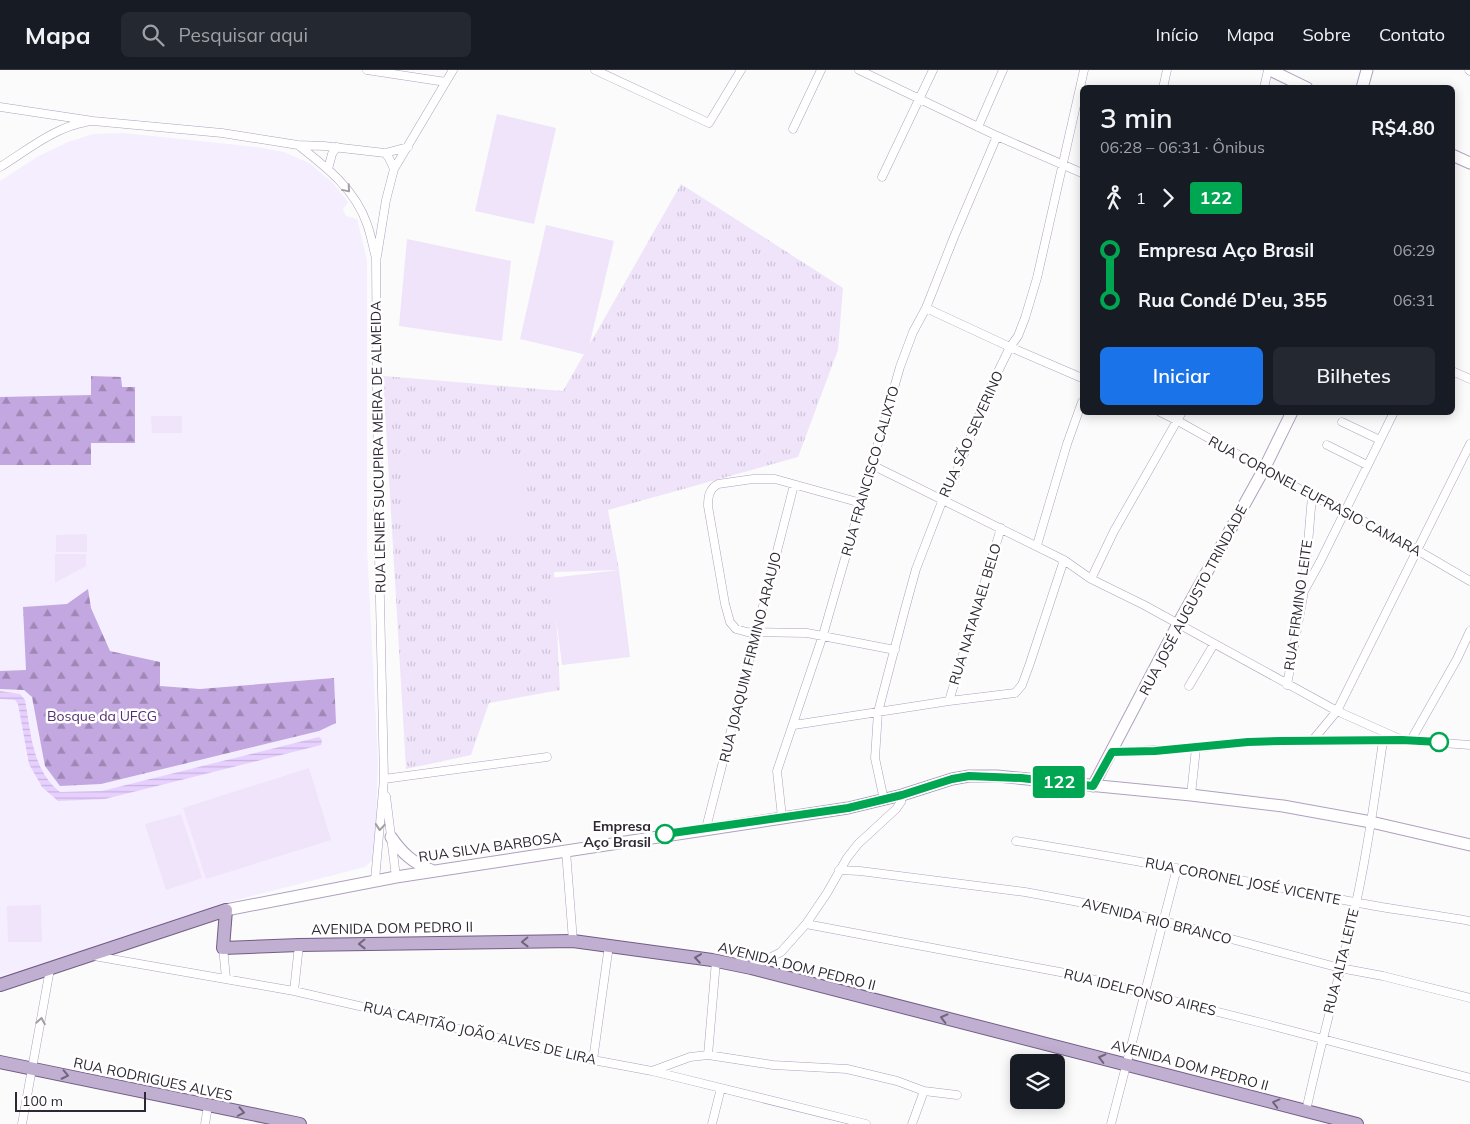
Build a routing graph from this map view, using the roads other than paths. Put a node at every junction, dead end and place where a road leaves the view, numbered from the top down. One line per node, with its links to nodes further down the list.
1 (367, 70): 13 (street)
2 (453, 70): 13 (street)
3 (595, 70): 4 (street)
4 (740, 70)
5 (821, 70): 24 (street)
6 (859, 70): 20 (street)
7 (932, 70): 20 (street)
8 (1003, 70): 23 (street)
9 (1084, 70): 14 (street, RUA SÃO SEVERINO)
10 (1167, 70): 15 (street)
11 (1269, 70): 16 (street); 17 (main road)
12 (1367, 70): 18 (main road)
13 (446, 82): 28 (street)
14 (1081, 85)
15 (1164, 85)
16 (1265, 85)
17 (1300, 85)
18 (1363, 85)
19 (1080, 88): 32 (street, RUA SÃO SEVERINO)
20 (920, 98): 23 (street); 37 (street)
21 (0, 107): 22 (street)
22 (93, 121): 26 (street); 33 (street)
23 (978, 127): 25 (street)
24 (793, 129)
25 (997, 136): 32 (street); 41 (street, RUA FRANCISCO CALIXTO)
26 (298, 145): 27 (street); 34 (street, RUA LENIER SUCUPIRA MEIRA DE ALMEIDA)
27 (337, 147): 29 (street); 34 (street)
28 (408, 147): 29 (street); 35 (street)
29 (385, 153): 35 (street)
30 (1455, 156): 31 (main road)
31 (1470, 163)
32 (1063, 164): 36 (street); 42 (street, RUA SÃO SEVERINO)
33 (0, 167)
34 (328, 169): 38 (street, RUA LENIER SUCUPIRA MEIRA DE ALMEIDA, one-way to 38)
35 (394, 169): 39 (street)
36 (1080, 172)
37 (882, 177)
38 (367, 223): 39 (street); 40 (street, RUA LENIER SUCUPIRA MEIRA DE ALMEIDA)
39 (383, 223): 40 (street)
40 (376, 258): 91 (street, RUA LENIER SUCUPIRA MEIRA DE ALMEIDA)
41 (926, 308): 42 (street); 56 (street, RUA FRANCISCO CALIXTO)
42 (1010, 347): 44 (street); 61 (street, RUA SÃO SEVERINO)
43 (1455, 371): 45 (street)
44 (1080, 377)
45 (1470, 378)
46 (1080, 408): 65 (street)
47 (1166, 415): 51 (street, RUA CORONEL EUFRASIO CAMARA)
48 (1181, 415): 51 (street)
49 (1290, 415): 58 (main road, RUA JOSÉ AUGUSTO TRINDADE)
50 (1392, 415): 53 (street)
51 (1178, 421): 58 (street, RUA CORONEL EUFRASIO CAMARA); 68 (street)
52 (1342, 422): 53 (street)
53 (1380, 440): 57 (street)
54 (1327, 444): 57 (street)
55 (1470, 444): 66 (street)
56 (872, 465): 61 (street); 62 (street, RUA FRANCISCO CALIXTO)
57 (1367, 465): 63 (street)
58 (1264, 468): 60 (street, RUA CORONEL EUFRASIO CAMARA); 71 (main road, RUA JOSÉ AUGUSTO TRINDADE)
59 (794, 485): 62 (street); 73 (street, RUA JOAQUIM FIRMINO ARAUJO); 73 (street)
60 (1312, 496): 63 (street, RUA CORONEL EUFRASIO CAMARA); 70 (street, RUA FIRMINO LEITE)
61 (943, 499): 64 (street); 76 (street, RUA SÃO SEVERINO)
62 (862, 503): 74 (street, RUA FRANCISCO CALIXTO)
63 (1345, 511): 66 (street, RUA CORONEL EUFRASIO CAMARA); 70 (street)
64 (1002, 528): 65 (street); 79 (street, RUA NATANAEL BELO)
65 (1037, 546): 67 (street)
66 (1417, 550): 69 (street, RUA CORONEL EUFRASIO CAMARA); 80 (street)
67 (1064, 560): 68 (street); 79 (street)
68 (1091, 579): 71 (street)
69 (1470, 581)
70 (1304, 591): 77 (street, RUA FIRMINO LEITE)
71 (1178, 624): 75 (street); 89 (main road, RUA JOSÉ AUGUSTO TRINDADE)
72 (1470, 631): 84 (street)
73 (756, 632): 74 (street); 98 (street, RUA JOAQUIM FIRMINO ARAUJO)
74 (823, 635): 76 (street); 82 (street, RUA FRANCISCO CALIXTO)
75 (1214, 644): 77 (street); 78 (street)
76 (895, 650): 81 (street, RUA SÃO SEVERINO)
77 (1287, 685): 80 (street)
78 (1189, 686)
79 (949, 701): 81 (street)
80 (1337, 711): 83 (street); 85 (street)
81 (878, 712): 82 (street); 95 (street, RUA SÃO SEVERINO)
82 (794, 725): 96 (street, RUA FRANCISCO CALIXTO)
83 (1402, 740): 84 (street); 86 (street)
84 (1411, 740): 87 (street)
85 (1312, 741): 86 (street); 88 (street)
86 (1383, 741): 97 (street, RUA ALTA LEITE)
87 (1470, 745)
88 (1196, 748): 89 (street); 94 (street)
89 (1112, 752): 92 (main road, RUA JOSÉ AUGUSTO TRINDADE)
90 (547, 757): 91 (street)
91 (384, 779): 99 (street, RUA LENIER SUCUPIRA MEIRA DE ALMEIDA); 107 (street, RUA LENIER SUCUPIRA MEIRA DE ALMEIDA, one-way to 107)
92 (1093, 786): 93 (main road, RUA SILVA BARBOSA); 94 (main road, RUA SILVA BARBOSA)
93 (902, 795): 95 (main road, RUA SILVA BARBOSA); 104 (street)
94 (1191, 795): 97 (main road, RUA SILVA BARBOSA)
95 (884, 800): 96 (main road, RUA SILVA BARBOSA)
96 (782, 817): 98 (main road, RUA SILVA BARBOSA)
97 (1371, 822): 101 (main road, RUA SILVA BARBOSA); 108 (street, RUA ALTA LEITE)
98 (706, 828): 102 (main road, RUA SILVA BARBOSA)
99 (391, 836): 105 (main road); 106 (street, RUA LENIER SUCUPIRA MEIRA DE ALMEIDA)
100 (1016, 841): 103 (street, RUA CORONEL JOSÉ VICENTE)
101 (1470, 845)
102 (566, 851): 105 (main road, RUA SILVA BARBOSA); 113 (street)
103 (1177, 868): 108 (street, RUA CORONEL JOSÉ VICENTE); 110 (street)
104 (839, 870): 110 (street, AVENIDA RIO BRANCO); 112 (street)
105 (433, 871): 106 (main road, RUA SILVA BARBOSA)
106 (396, 876): 107 (main road, RUA SILVA BARBOSA)
107 (375, 880): 109 (main road, RUA SILVA BARBOSA)
108 (1356, 903): 111 (street, RUA CORONEL JOSÉ VICENTE); 120 (street, RUA ALTA LEITE)
109 (226, 910): 116 (main road); 117 (main road, RUA SILVA BARBOSA)
110 (1164, 921): 120 (street, AVENIDA RIO BRANCO); 125 (street)
111 (1470, 921)
112 (806, 924): 119 (street); 125 (street, RUA IDELFONSO AIRES)
113 (573, 941): 114 (main road, AVENIDA DOM PEDRO II, one-way to 114); 115 (main road, AVENIDA DOM PEDRO II)
114 (299, 945): 116 (main road, AVENIDA DOM PEDRO II); 124 (street)
115 (609, 945): 118 (main road, AVENIDA DOM PEDRO II, one-way to 115); 129 (street)
116 (223, 948): 122 (street)
117 (92, 955): 121 (main road, RUA SILVA BARBOSA); 122 (street, RUA CAPITÃO JOÃO ALVES DE LIRA)
118 (716, 961): 119 (main road, AVENIDA DOM PEDRO II); 128 (street)
119 (751, 968): 131 (main road, AVENIDA DOM PEDRO II, one-way to 119)
120 (1340, 968): 126 (street, AVENIDA RIO BRANCO); 127 (street, RUA ALTA LEITE)
121 (50, 969): 123 (main road, RUA SILVA BARBOSA); 132 (street, one-way to 121)
122 (226, 978): 124 (street, RUA CAPITÃO JOÃO ALVES DE LIRA)
123 (0, 984)
124 (294, 991): 129 (street, RUA CAPITÃO JOÃO ALVES DE LIRA)
125 (1146, 994): 127 (street, RUA IDELFONSO AIRES); 131 (street)
126 (1470, 998)
127 (1322, 1040): 134 (street, RUA IDELFONSO AIRES); 139 (street, RUA ALTA LEITE)
128 (708, 1055): 133 (street); 136 (street)
129 (593, 1060): 133 (street, RUA CAPITÃO JOÃO ALVES DE LIRA)
130 (0, 1062): 132 (main road, RUA RODRIGUES ALVES)
131 (1126, 1064): 139 (main road, AVENIDA DOM PEDRO II, one-way to 131); 146 (street)
132 (33, 1069): 138 (main road, RUA RODRIGUES ALVES, one-way to 138); 140 (street)
133 (652, 1071): 135 (street, RUA CAPITÃO JOÃO ALVES DE LIRA)
134 (1470, 1078)
135 (721, 1088): 143 (street); 144 (street, RUA CAPITÃO JOÃO ALVES DE LIRA)
136 (924, 1091): 137 (street); 145 (street)
137 (957, 1095)
138 (208, 1106): 141 (street); 142 (main road, RUA RODRIGUES ALVES, one-way to 142)
139 (1306, 1111): 147 (main road, AVENIDA DOM PEDRO II)
140 (22, 1124)
141 (205, 1124)
142 (300, 1124)
143 (712, 1124)
144 (866, 1124)
145 (912, 1124)
146 (1111, 1124)
147 (1357, 1124)

